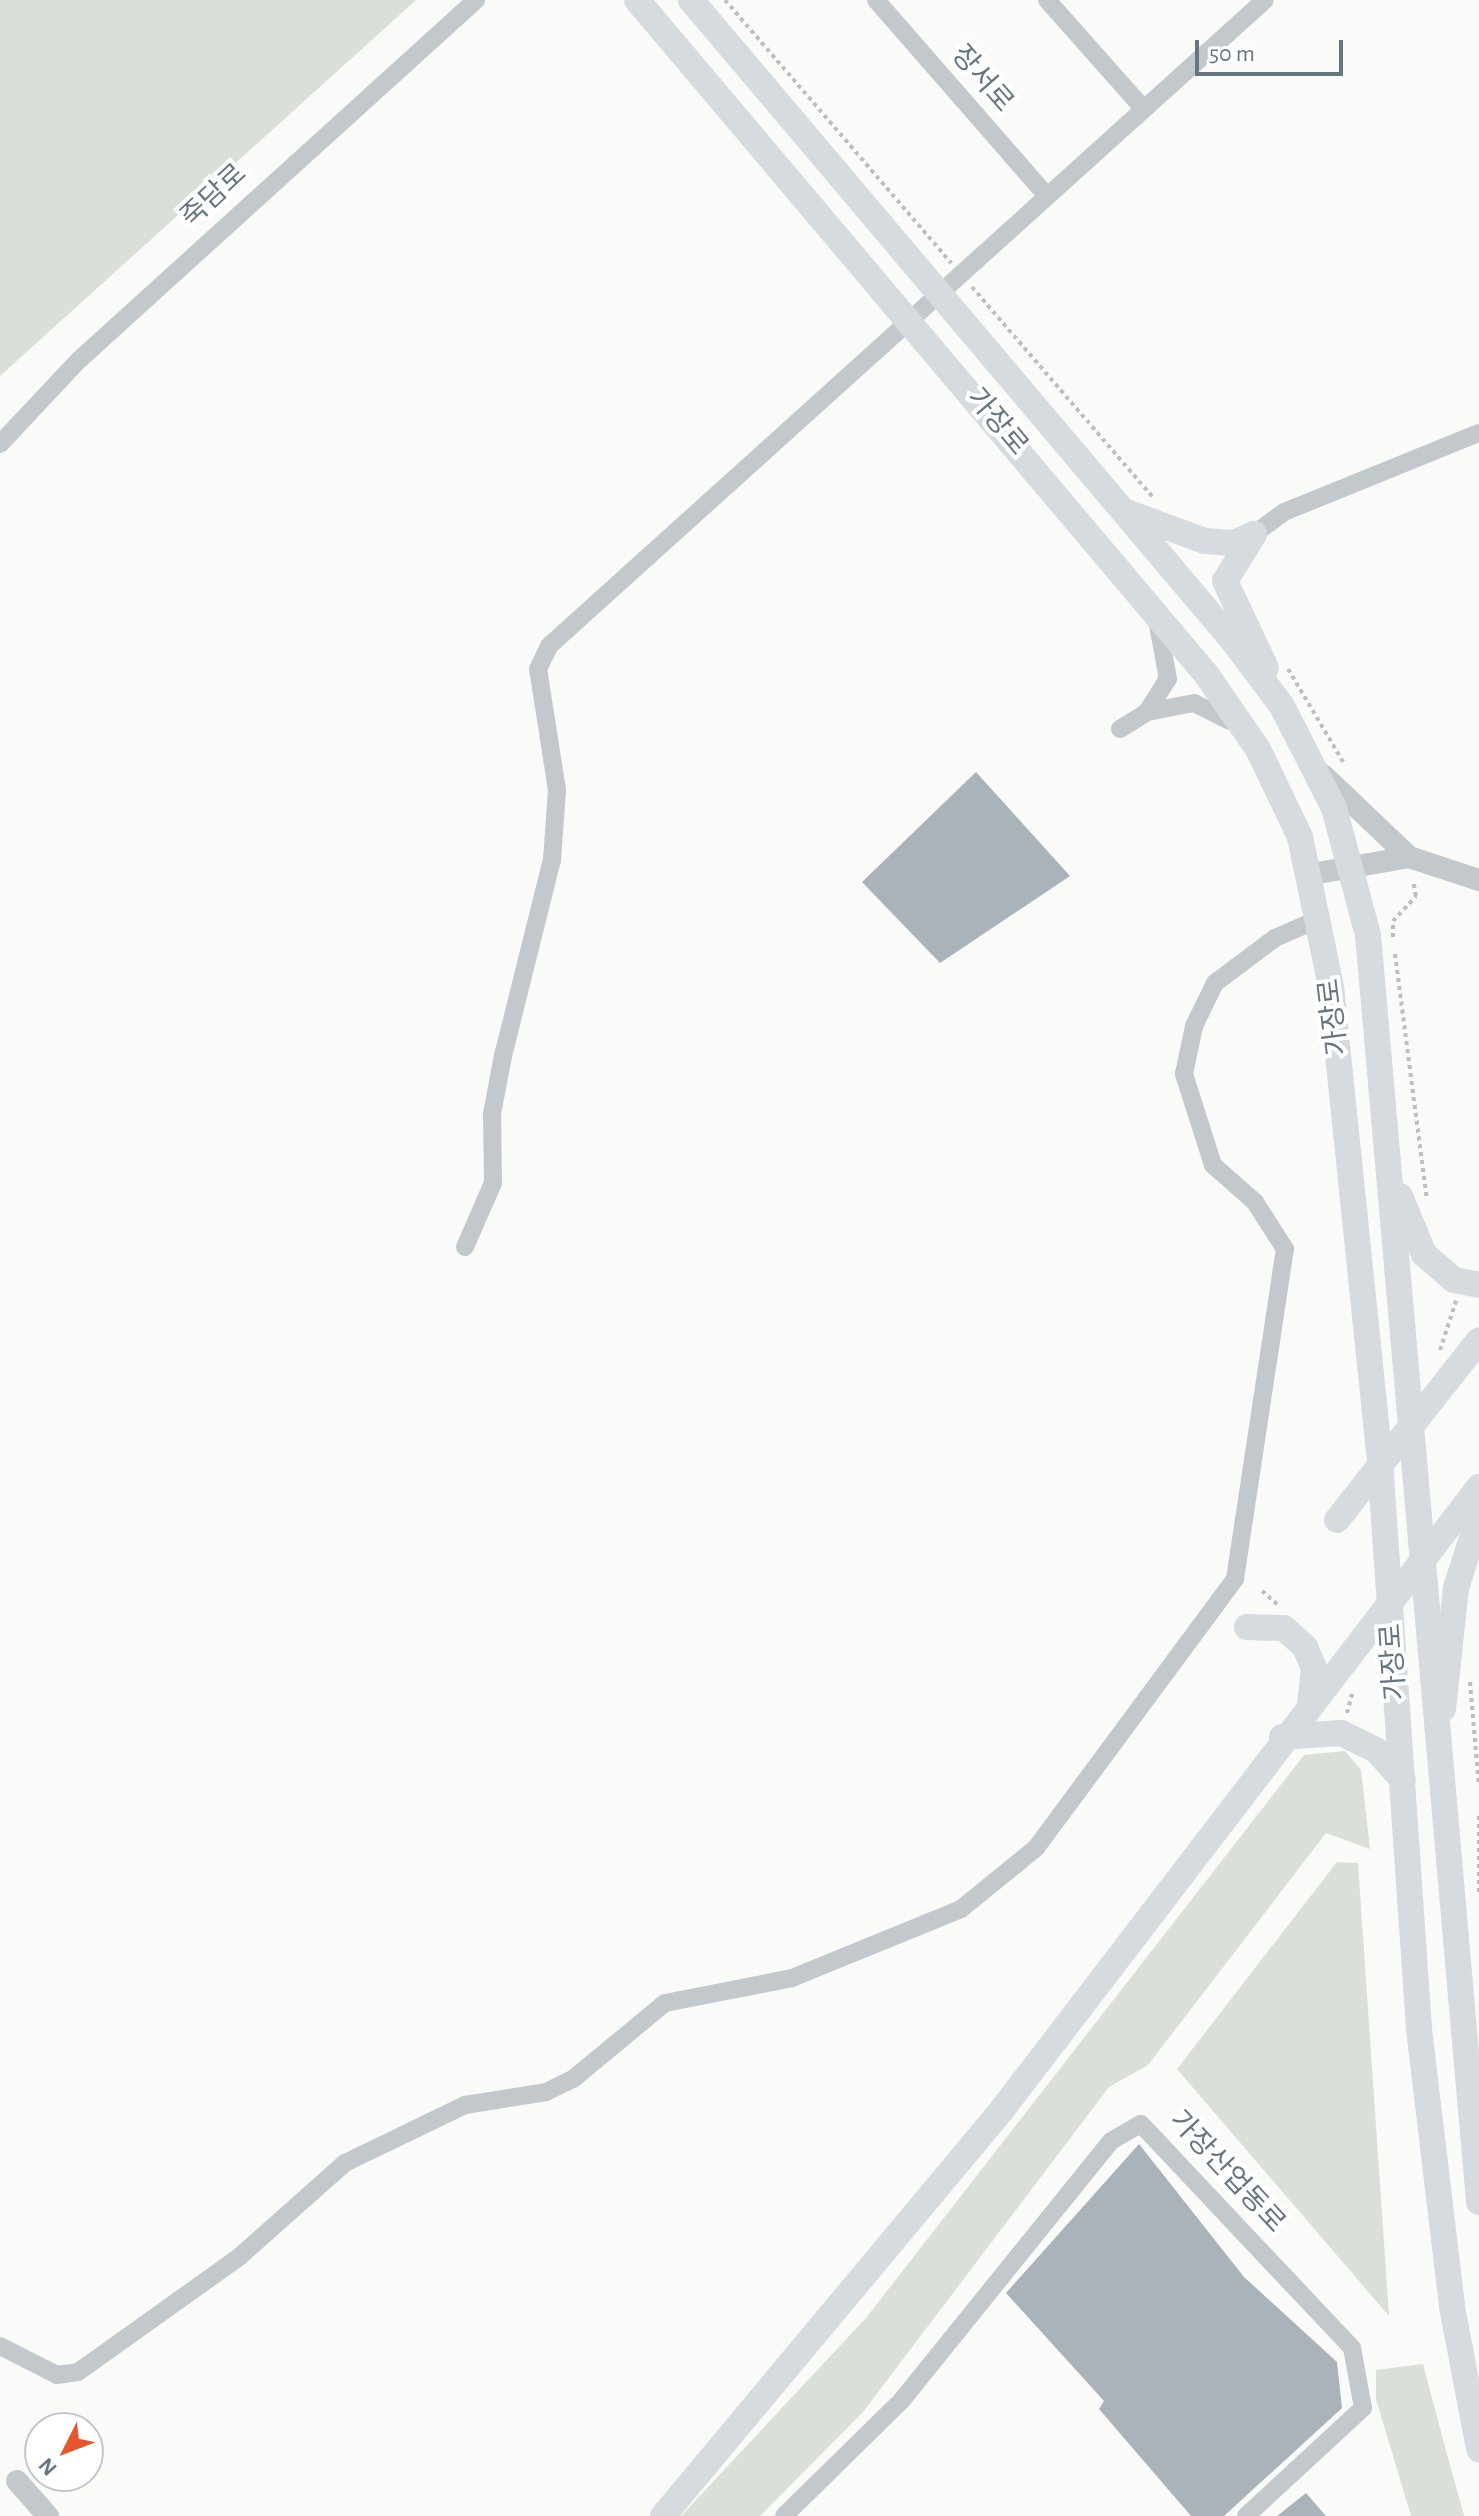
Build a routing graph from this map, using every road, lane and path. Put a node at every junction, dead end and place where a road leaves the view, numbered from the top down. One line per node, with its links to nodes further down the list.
1 (476, 0): 14 (street, 죽담로)
2 (637, 0): 12 (main road, 가장로)
3 (691, 0): 11 (main road, 가장로)
4 (725, 0): 10 (path)
5 (876, 0): 9 (street, 장서로)
6 (1047, 0): 8 (street)
7 (1265, 0): 8 (street)
8 (1142, 107): 9 (street)
9 (1045, 194): 10 (street)
10 (961, 275): 11 (street); 15 (path)
11 (942, 293): 12 (street); 16 (main road, 가장로)
12 (913, 321): 18 (main road, 가장로); 34 (street)
13 (1479, 433): 17 (street)
14 (0, 444)
15 (1157, 502)
16 (1126, 512): 17 (main road); 20 (main road, 가장로)
17 (1254, 534): 20 (main road)
18 (1154, 611): 21 (street); 23 (main road, 가장로)
19 (1284, 661): 25 (path)
20 (1282, 706): 24 (main road, 가장로)
21 (1147, 712): 22 (street); 23 (street)
22 (1120, 729)
23 (1258, 749): 28 (main road, 가장로)
24 (1318, 770): 26 (street); 27 (main road, 가장로)
25 (1351, 775)
26 (1409, 857): 27 (street); 29 (street)
27 (1353, 865): 28 (street); 32 (main road, 가장로)
28 (1312, 874): 31 (main road, 가장로)
29 (1479, 880)
30 (1416, 896): 33 (path)
31 (1321, 918): 39 (main road, 가장로); 55 (street)
32 (1384, 1110): 35 (main road); 38 (main road, 가장로)
33 (1429, 1209)
34 (465, 1247)
35 (1471, 1283): 37 (path)
36 (1479, 1340): 38 (main road)
37 (1440, 1351)
38 (1408, 1427): 39 (main road); 43 (main road, 가장로)
39 (1380, 1461): 42 (main road, 가장로); 42 (main road)
40 (1479, 1487): 43 (main road)
41 (1479, 1516): 49 (main road)
42 (1384, 1519): 43 (main road); 44 (main road, 가장로)
43 (1417, 1556): 44 (main road); 49 (main road, 가장로)
44 (1390, 1604): 47 (main road); 50 (main road, 가장로)
45 (1247, 1627): 47 (main road)
46 (1469, 1676): 51 (path)
47 (1310, 1704): 48 (main road)
48 (1282, 1737): 50 (main road); 59 (main road)
49 (1437, 1776): 54 (main road, 가장로)
50 (1403, 1780): 56 (main road, 가장로)
51 (1479, 1786)
52 (1479, 1816): 53 (path)
53 (1479, 1896)
54 (1479, 2202)
55 (0, 2346)
56 (1479, 2449)
57 (17, 2481): 58 (street)
58 (48, 2516)
59 (663, 2516)
60 (784, 2516): 61 (street, 가장산업동로)
61 (1246, 2516)

